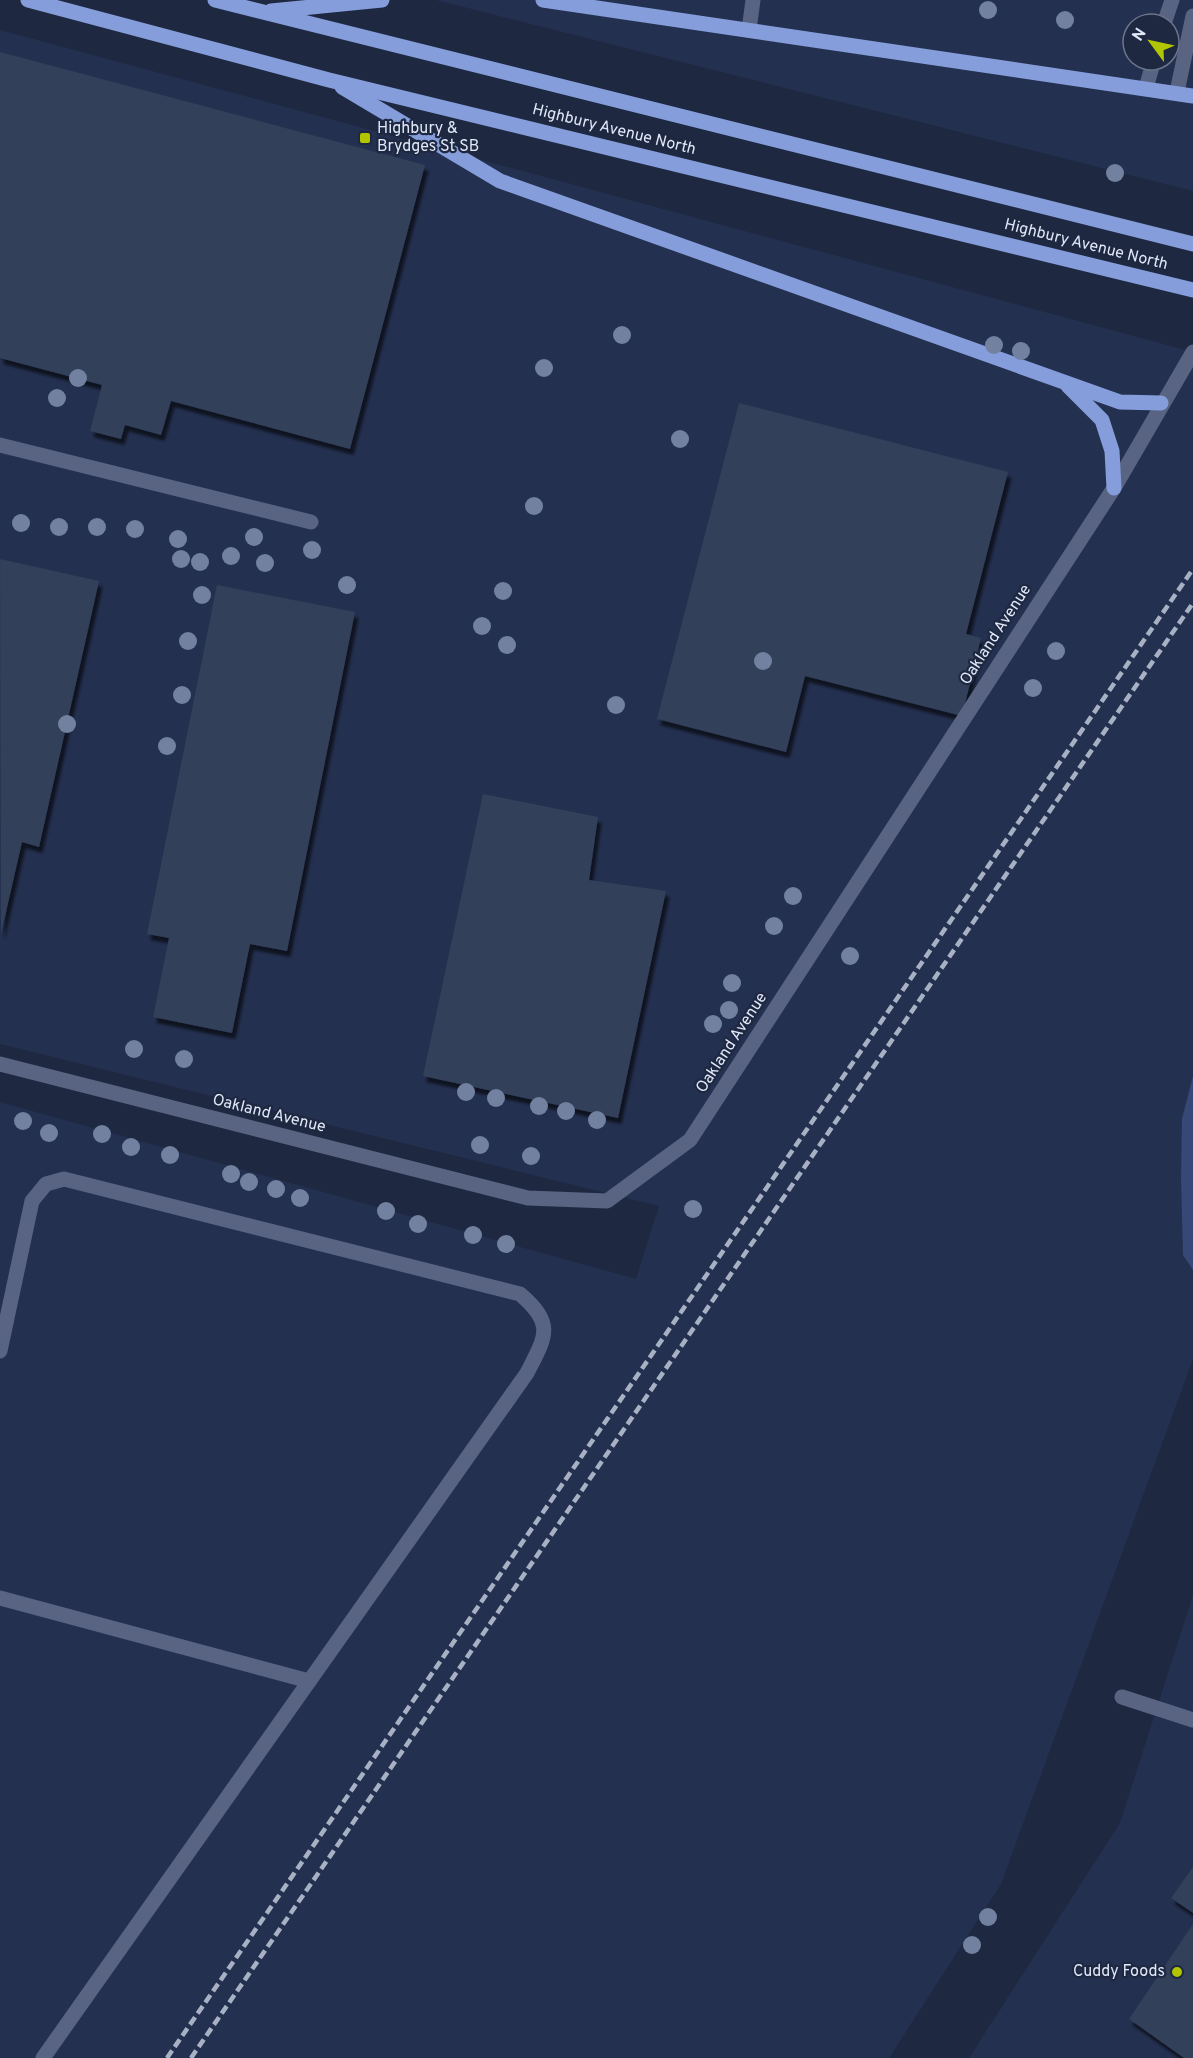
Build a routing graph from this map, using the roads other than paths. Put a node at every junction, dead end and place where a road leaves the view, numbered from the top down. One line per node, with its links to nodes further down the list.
1 (28, 0): 10 (main road, Highbury Avenue North)
2 (215, 0): 6 (main road, Highbury Avenue North)
3 (381, 0): 6 (main road)
4 (543, 0): 8 (main road)
5 (753, 0): 8 (street)
6 (259, 12): 14 (main road, Highbury Avenue North)
7 (1193, 16): 12 (street)
8 (749, 30): 11 (main road)
9 (1151, 72): 11 (street)
10 (329, 80): 15 (main road, Highbury Avenue North); 17 (main road)
11 (1146, 88): 12 (main road)
12 (1177, 92): 13 (main road)
13 (1193, 96)
14 (1193, 244)
15 (1193, 290)
16 (1193, 352): 18 (street, Oakland Avenue)
17 (1064, 382): 18 (main road); 20 (main road)
18 (1161, 403): 20 (street, Oakland Avenue)
19 (0, 445): 21 (street)
20 (1114, 488): 22 (street, Oakland Avenue)
21 (311, 522)
22 (0, 1064)
23 (0, 1351): 25 (street)
24 (0, 1598): 25 (street)
25 (309, 1681): 28 (street)
26 (1122, 1697): 27 (street)
27 (1193, 1719)
28 (43, 2058)

